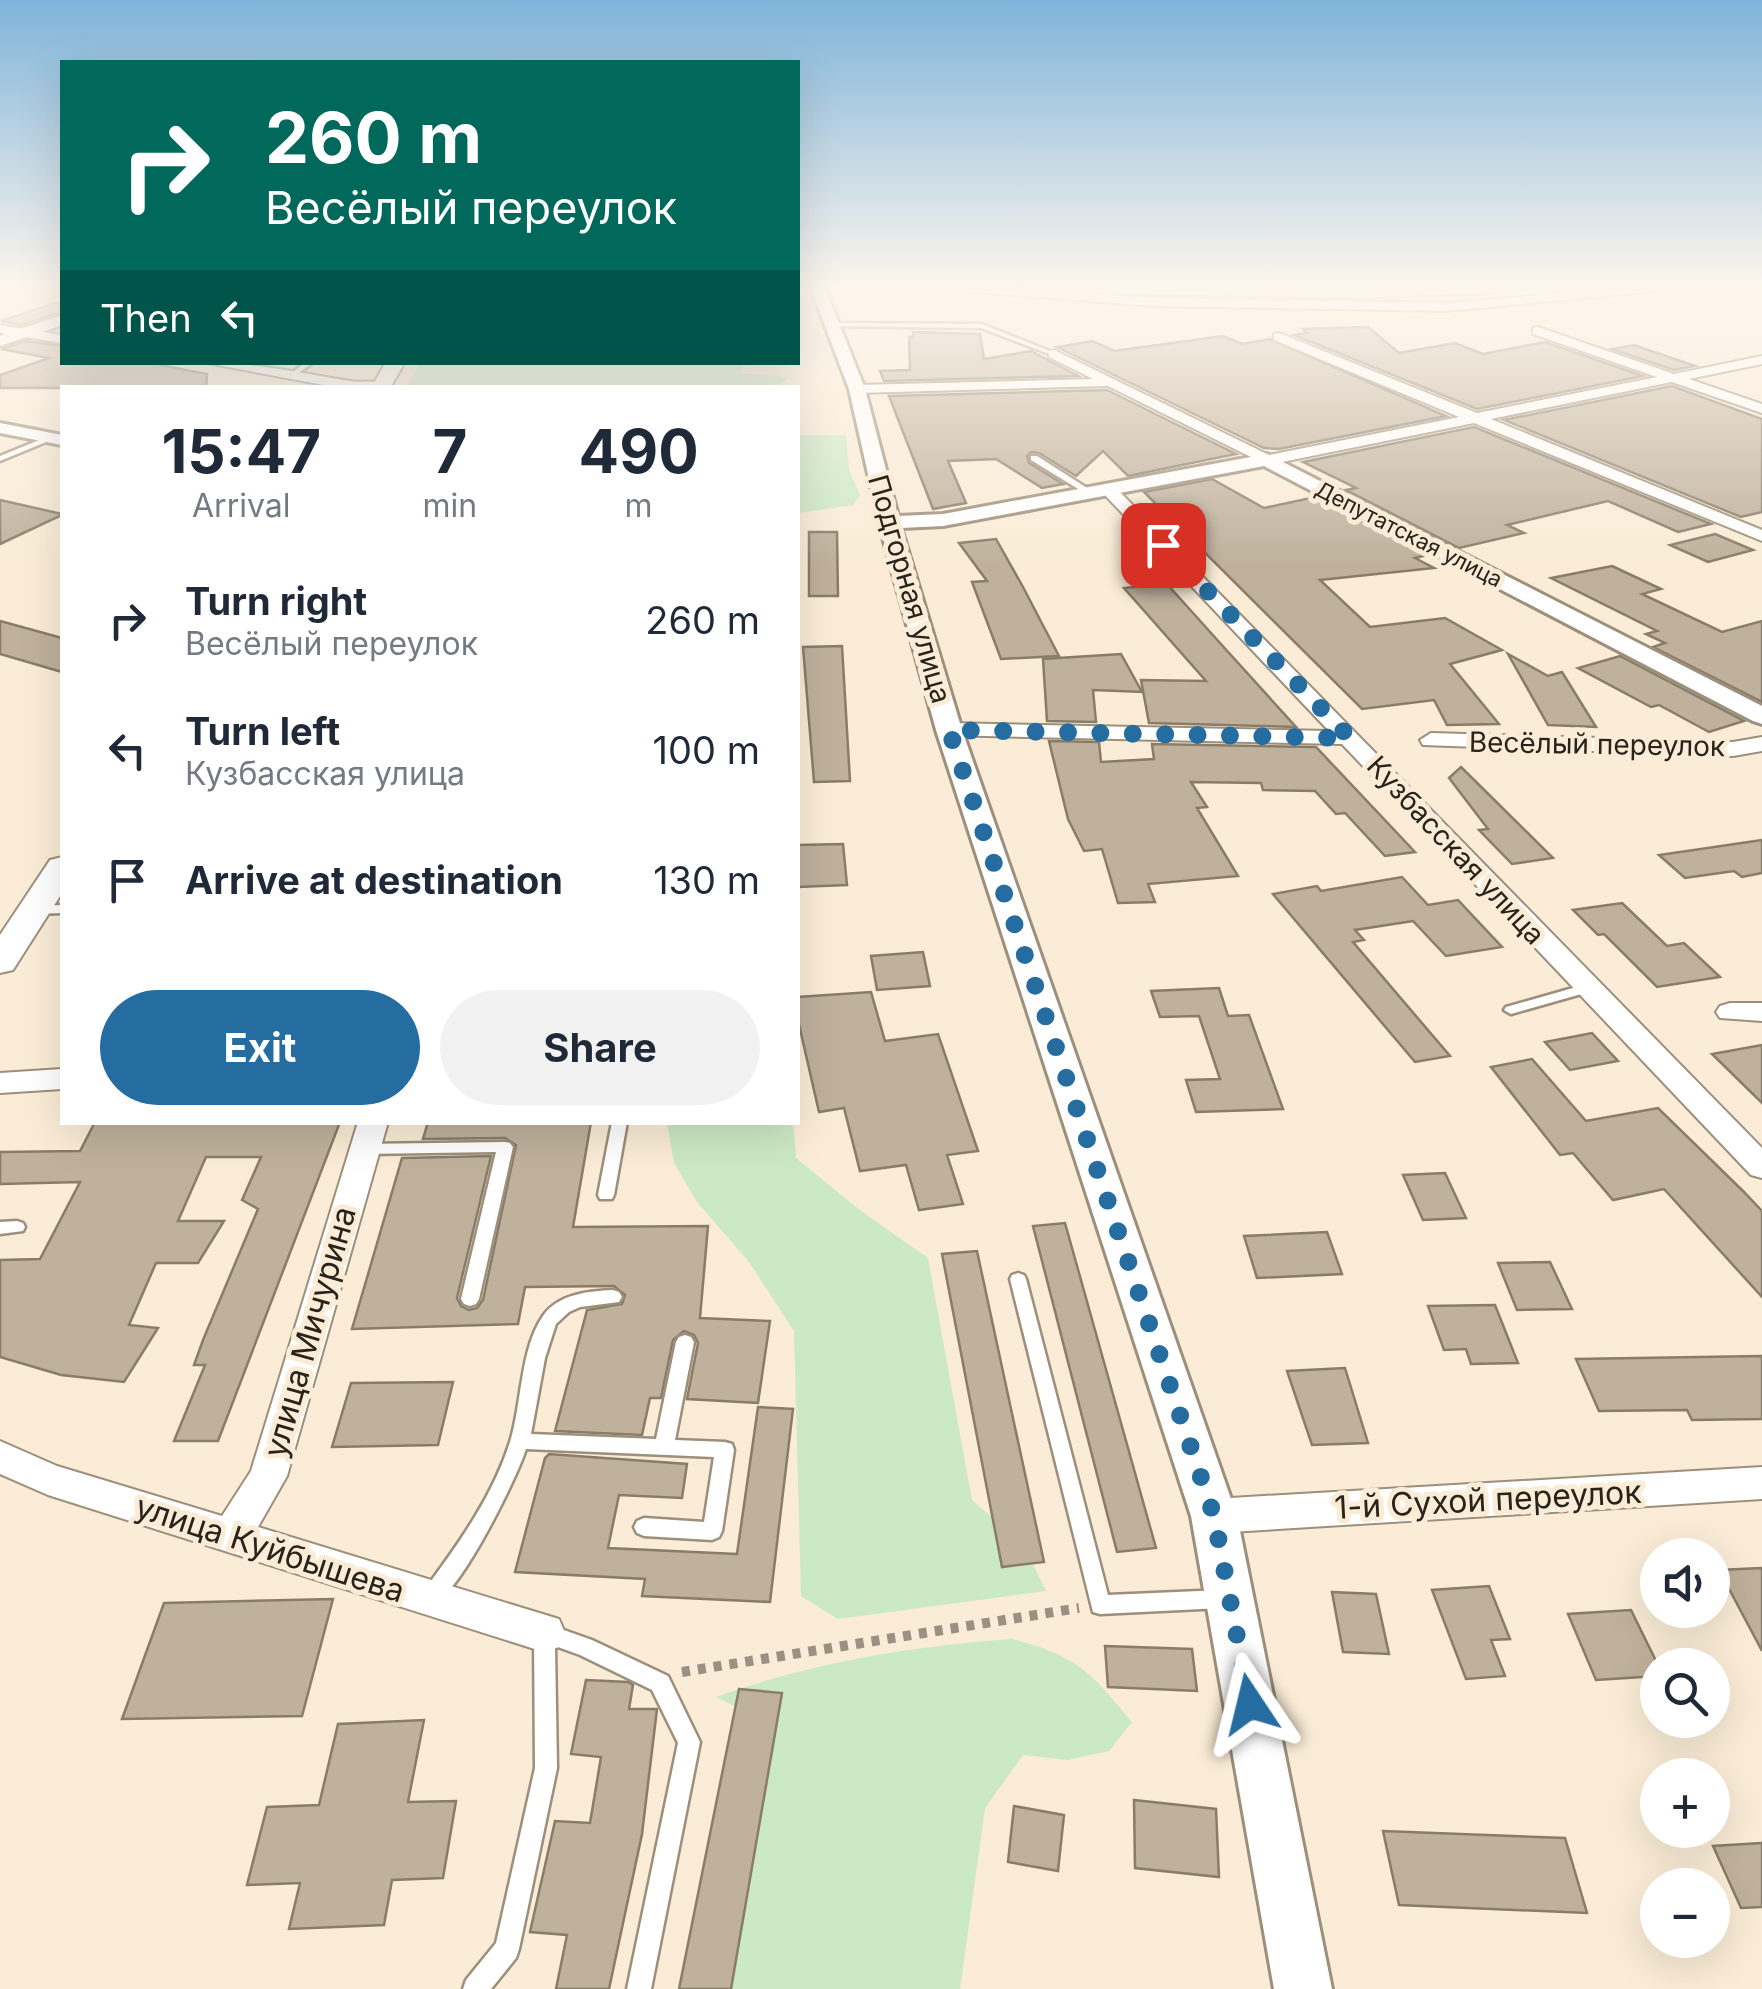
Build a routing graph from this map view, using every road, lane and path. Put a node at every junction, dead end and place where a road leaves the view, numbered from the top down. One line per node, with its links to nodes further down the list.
1 (314, 379): 8 (street)
2 (853, 379): 9 (street, Подгорная улица)
3 (1102, 379): 7 (street, Депутатская улица)
4 (1383, 379): 11 (street)
5 (1669, 379): 11 (street)
6 (1675, 379): 10 (street)
7 (1110, 383): 9 (street); 16 (street, Депутатская улица)
8 (365, 385)
9 (857, 389): 18 (street, Подгорная улица)
10 (1762, 409)
11 (1476, 416): 16 (street); 19 (street)
12 (0, 428): 13 (street)
13 (57, 439): 15 (lane)
14 (1034, 458): 17 (lane)
15 (0, 459)
16 (1267, 460): 17 (street); 20 (street, Депутатская улица)
17 (1100, 491): 18 (street); 22 (street, Кузбасская улица)
18 (889, 523): 21 (street, Подгорная улица)
19 (1762, 536)
20 (1762, 716)
21 (949, 730): 22 (street); 46 (street, Подгорная улица)
22 (1350, 738): 28 (street, Кузбасская улица)
23 (1431, 740): 24 (street, Весёлый переулок)
24 (1762, 744)
25 (60, 873): 26 (main road)
26 (48, 910): 27 (main road)
27 (0, 962)
28 (1587, 988): 29 (lane); 36 (street, Кузбасская улица)
29 (1511, 1010)
30 (1730, 1012): 31 (street)
31 (1762, 1012)
32 (60, 1078): 33 (street)
33 (0, 1083)
34 (619, 1125): 37 (lane)
35 (368, 1136): 40 (lane); 48 (street, улица Мичурина)
36 (1762, 1167)
37 (606, 1195)
38 (1018, 1279): 50 (lane)
39 (613, 1297): 42 (lane)
40 (470, 1299)
41 (685, 1342): 43 (lane)
42 (519, 1441): 43 (lane); 49 (lane)
43 (664, 1448): 47 (lane)
44 (0, 1457): 48 (street, улица Куйбышева)
45 (1762, 1484): 46 (street, 1-й Сухой переулок)
46 (1214, 1516): 50 (street, Подгорная улица)
47 (644, 1527)
48 (232, 1536): 49 (street, улица Куйбышева)
49 (431, 1599): 52 (street, улица Куйбышева)
50 (1230, 1599): 56 (street, Подгорная улица)
51 (1072, 1609): 53 (path)
52 (544, 1632): 54 (lane); 55 (lane)
53 (674, 1674)
54 (474, 1989)
55 (639, 1989)
56 (1302, 1989)

